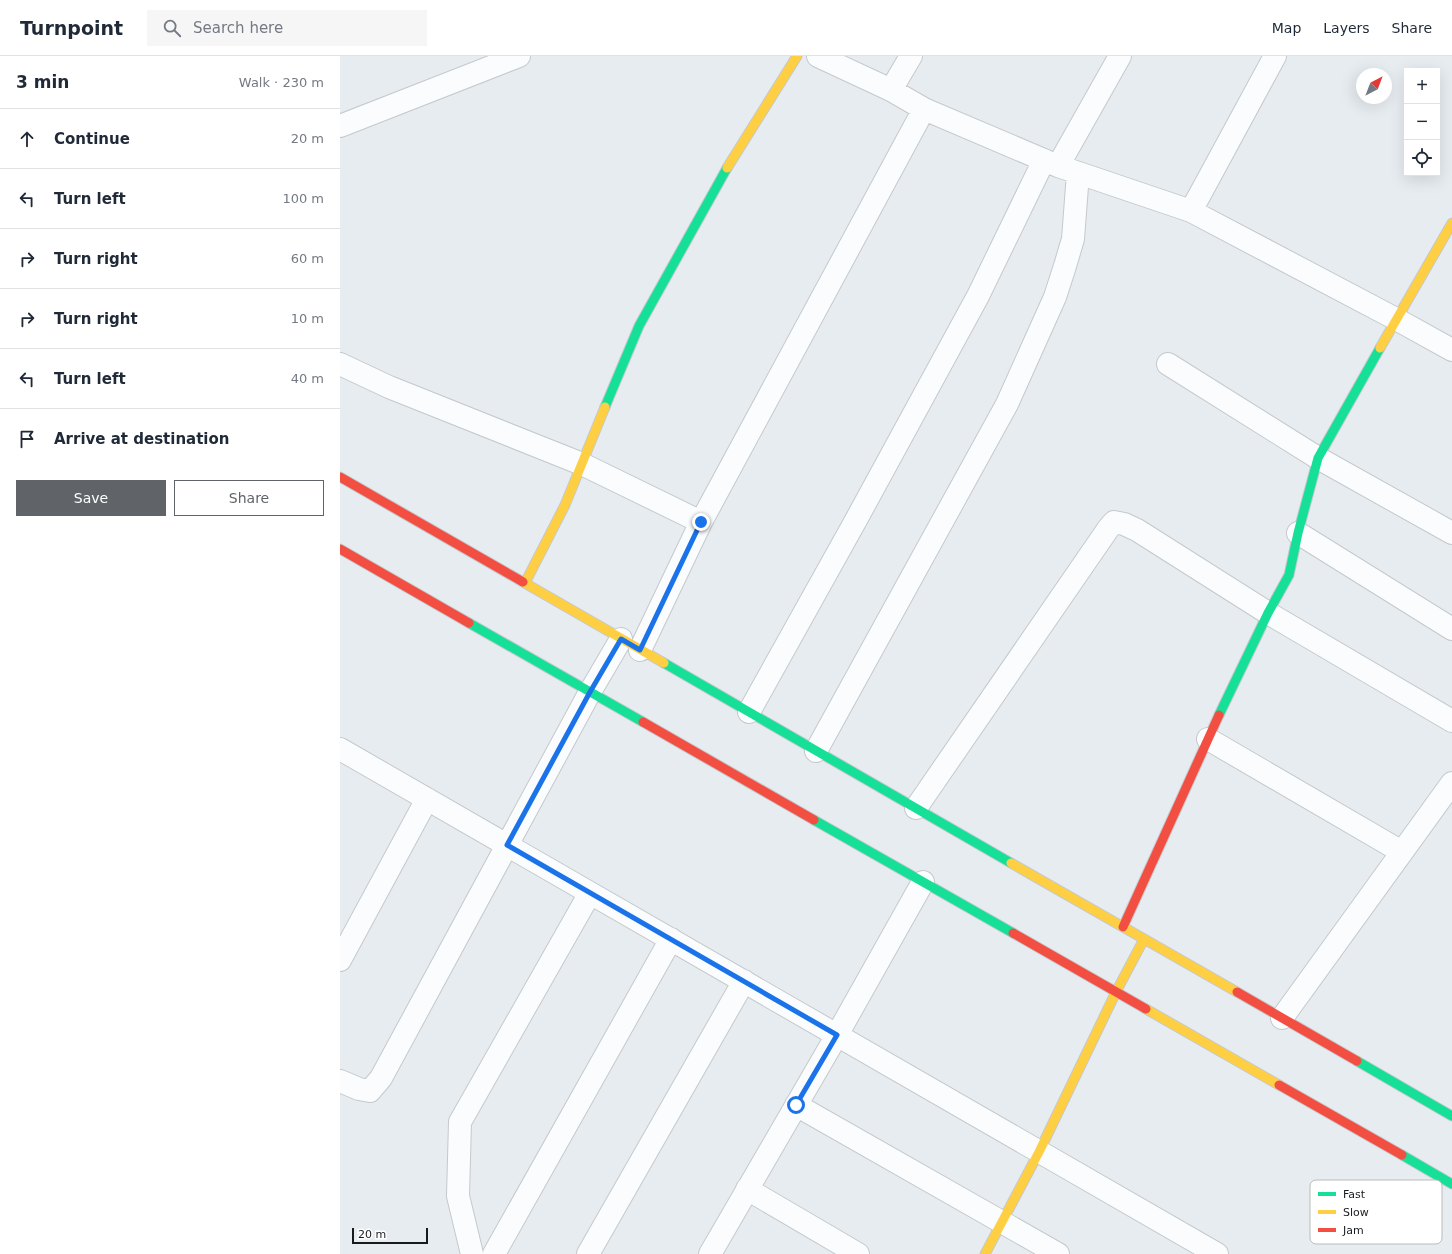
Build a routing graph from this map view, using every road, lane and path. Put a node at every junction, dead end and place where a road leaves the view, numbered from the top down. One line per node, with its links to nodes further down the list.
1 (519, 56): 9 (street)
2 (797, 56): 19 (main road)
3 (818, 56): 7 (street)
4 (912, 56): 7 (street)
5 (1120, 56): 10 (street)
6 (1275, 56): 12 (street)
7 (891, 90): 8 (street)
8 (924, 109): 10 (street); 21 (street)
9 (340, 126)
10 (1051, 163): 11 (street); 31 (street)
11 (1078, 173): 12 (street); 35 (street)
12 (1191, 211): 14 (street)
13 (1452, 223): 14 (main road)
14 (1396, 319): 15 (street); 18 (main road)
15 (1452, 350)
16 (340, 364): 19 (street)
17 (1168, 364): 18 (street)
18 (1318, 458): 22 (main road); 23 (street)
19 (582, 464): 21 (street); 25 (main road)
20 (340, 477): 25 (main road)
21 (701, 522): 29 (street)
22 (1298, 533): 26 (main road); 27 (street)
23 (1452, 533)
24 (340, 549): 30 (main road)
25 (525, 583): 28 (main road)
26 (1268, 613): 32 (street); 33 (main road); 38 (street)
27 (1452, 630)
28 (621, 639): 29 (main road); 30 (street)
29 (640, 650): 31 (main road)
30 (590, 692): 39 (street); 41 (main road)
31 (749, 712): 35 (main road)
32 (1452, 721)
33 (1208, 739): 40 (street); 43 (main road)
34 (340, 749): 37 (street)
35 (816, 751): 38 (main road)
36 (1452, 783): 40 (street)
37 (427, 799): 39 (street); 46 (street)
38 (916, 808): 43 (main road)
39 (507, 845): 42 (street); 51 (street)
40 (1402, 852): 49 (street)
41 (923, 882): 48 (main road); 50 (street)
42 (590, 893): 44 (street); 58 (street)
43 (1123, 927): 45 (main road)
44 (671, 939): 47 (street); 59 (street)
45 (1144, 939): 48 (main road); 49 (main road)
46 (340, 960)
47 (744, 981): 50 (street); 60 (street)
48 (1116, 992): 54 (main road); 55 (main road)
49 (1282, 1018): 53 (main road)
50 (837, 1035): 52 (street); 54 (street)
51 (340, 1081)
52 (796, 1105): 56 (street); 57 (street)
53 (1452, 1116)
54 (1039, 1152): 57 (main road); 65 (street)
55 (1452, 1184)
56 (747, 1189): 61 (street); 62 (street)
57 (1002, 1222): 63 (main road); 64 (street)
58 (472, 1254)
59 (494, 1254)
60 (588, 1254)
61 (710, 1254)
62 (858, 1254)
63 (985, 1254)
64 (1058, 1254)
65 (1217, 1254)

